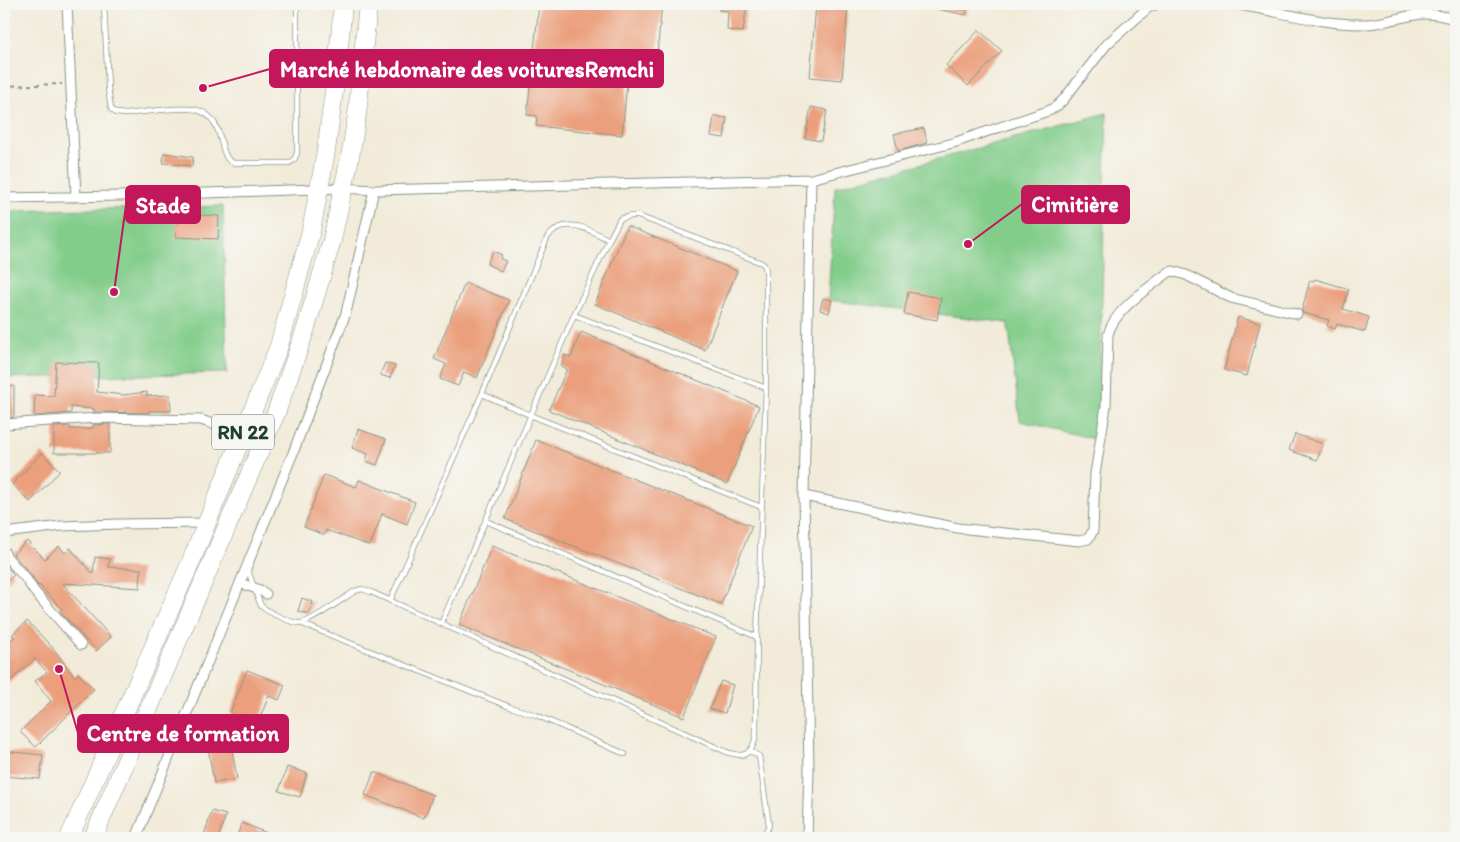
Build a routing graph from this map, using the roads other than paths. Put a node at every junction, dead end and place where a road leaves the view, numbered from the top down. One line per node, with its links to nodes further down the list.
1 (67, 4): 13 (street)
2 (104, 4): 3 (lane)
3 (297, 4)
4 (342, 4): 11 (highway, RN 22)
5 (368, 4): 10 (highway, RN 22)
6 (1158, 4): 9 (street)
7 (1232, 4): 8 (street)
8 (1456, 20)
9 (811, 179): 12 (street); 23 (street)
10 (343, 188): 11 (street); 12 (street); 41 (highway, RN 22)
11 (319, 189): 13 (street); 22 (highway, RN 22)
12 (374, 190): 29 (street)
13 (76, 197): 14 (street)
14 (4, 198)
15 (609, 240): 17 (lane); 18 (lane); 19 (lane)
16 (1297, 314): 23 (street)
17 (574, 315): 18 (lane); 20 (lane)
18 (766, 388): 24 (lane)
19 (482, 394): 20 (lane); 33 (lane)
20 (530, 415): 24 (lane); 25 (lane)
21 (4, 424): 22 (street)
22 (242, 434): 26 (highway, RN 22)
23 (804, 496): 44 (street)
24 (761, 507): 36 (lane)
25 (486, 521): 35 (lane); 36 (lane)
26 (206, 524): 27 (street); 40 (highway, RN 22)
27 (4, 534)
28 (4, 551): 37 (street)
29 (246, 567): 30 (street); 31 (lane)
30 (240, 583): 31 (street); 42 (street)
31 (254, 588): 32 (street); 34 (lane)
32 (266, 594)
33 (390, 601): 34 (lane); 35 (lane)
34 (300, 623): 39 (lane)
35 (441, 624): 38 (lane)
36 (757, 637): 38 (lane)
37 (81, 646)
38 (750, 751): 43 (lane)
39 (625, 754)
40 (69, 838)
41 (93, 838)
42 (136, 838)
43 (763, 838)
44 (808, 838)

